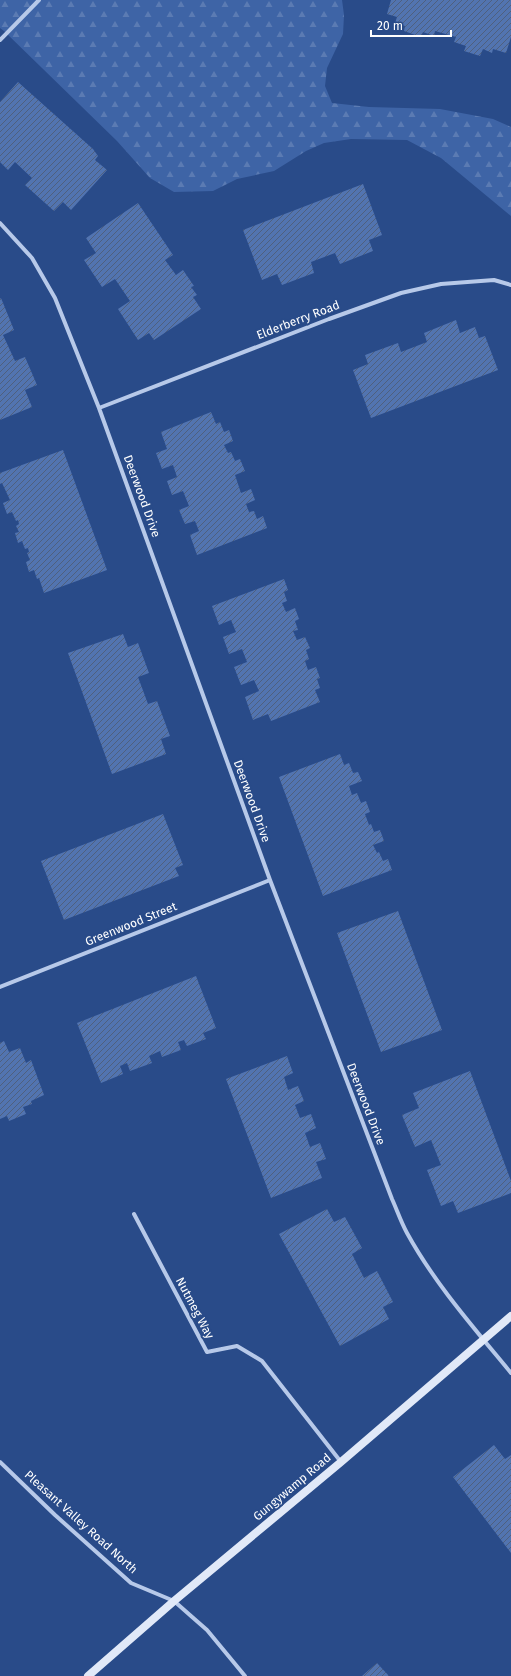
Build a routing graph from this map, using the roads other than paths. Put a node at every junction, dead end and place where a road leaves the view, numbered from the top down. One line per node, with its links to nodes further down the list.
1 (39, 0): 2 (street)
2 (0, 40)
3 (0, 223): 5 (street, Deerwood Drive)
4 (511, 285): 5 (street, Elderberry Road)
5 (99, 408): 6 (street, Deerwood Drive)
6 (270, 880): 7 (street, Greenwood Street); 10 (street, Deerwood Drive)
7 (0, 987)
8 (134, 1214): 13 (street, Nutmeg Way)
9 (511, 1316): 10 (street, Gungywamp Road)
10 (483, 1340): 11 (street, Deerwood Drive); 13 (street, Gungywamp Road)
11 (511, 1373)
12 (0, 1462): 14 (street, Pleasant Valley Road North)
13 (341, 1462): 14 (street, Gungywamp Road)
14 (174, 1601): 15 (street, Gungywamp Road); 16 (street, Pleasant Valley Road North)
15 (88, 1676)
16 (246, 1676)

